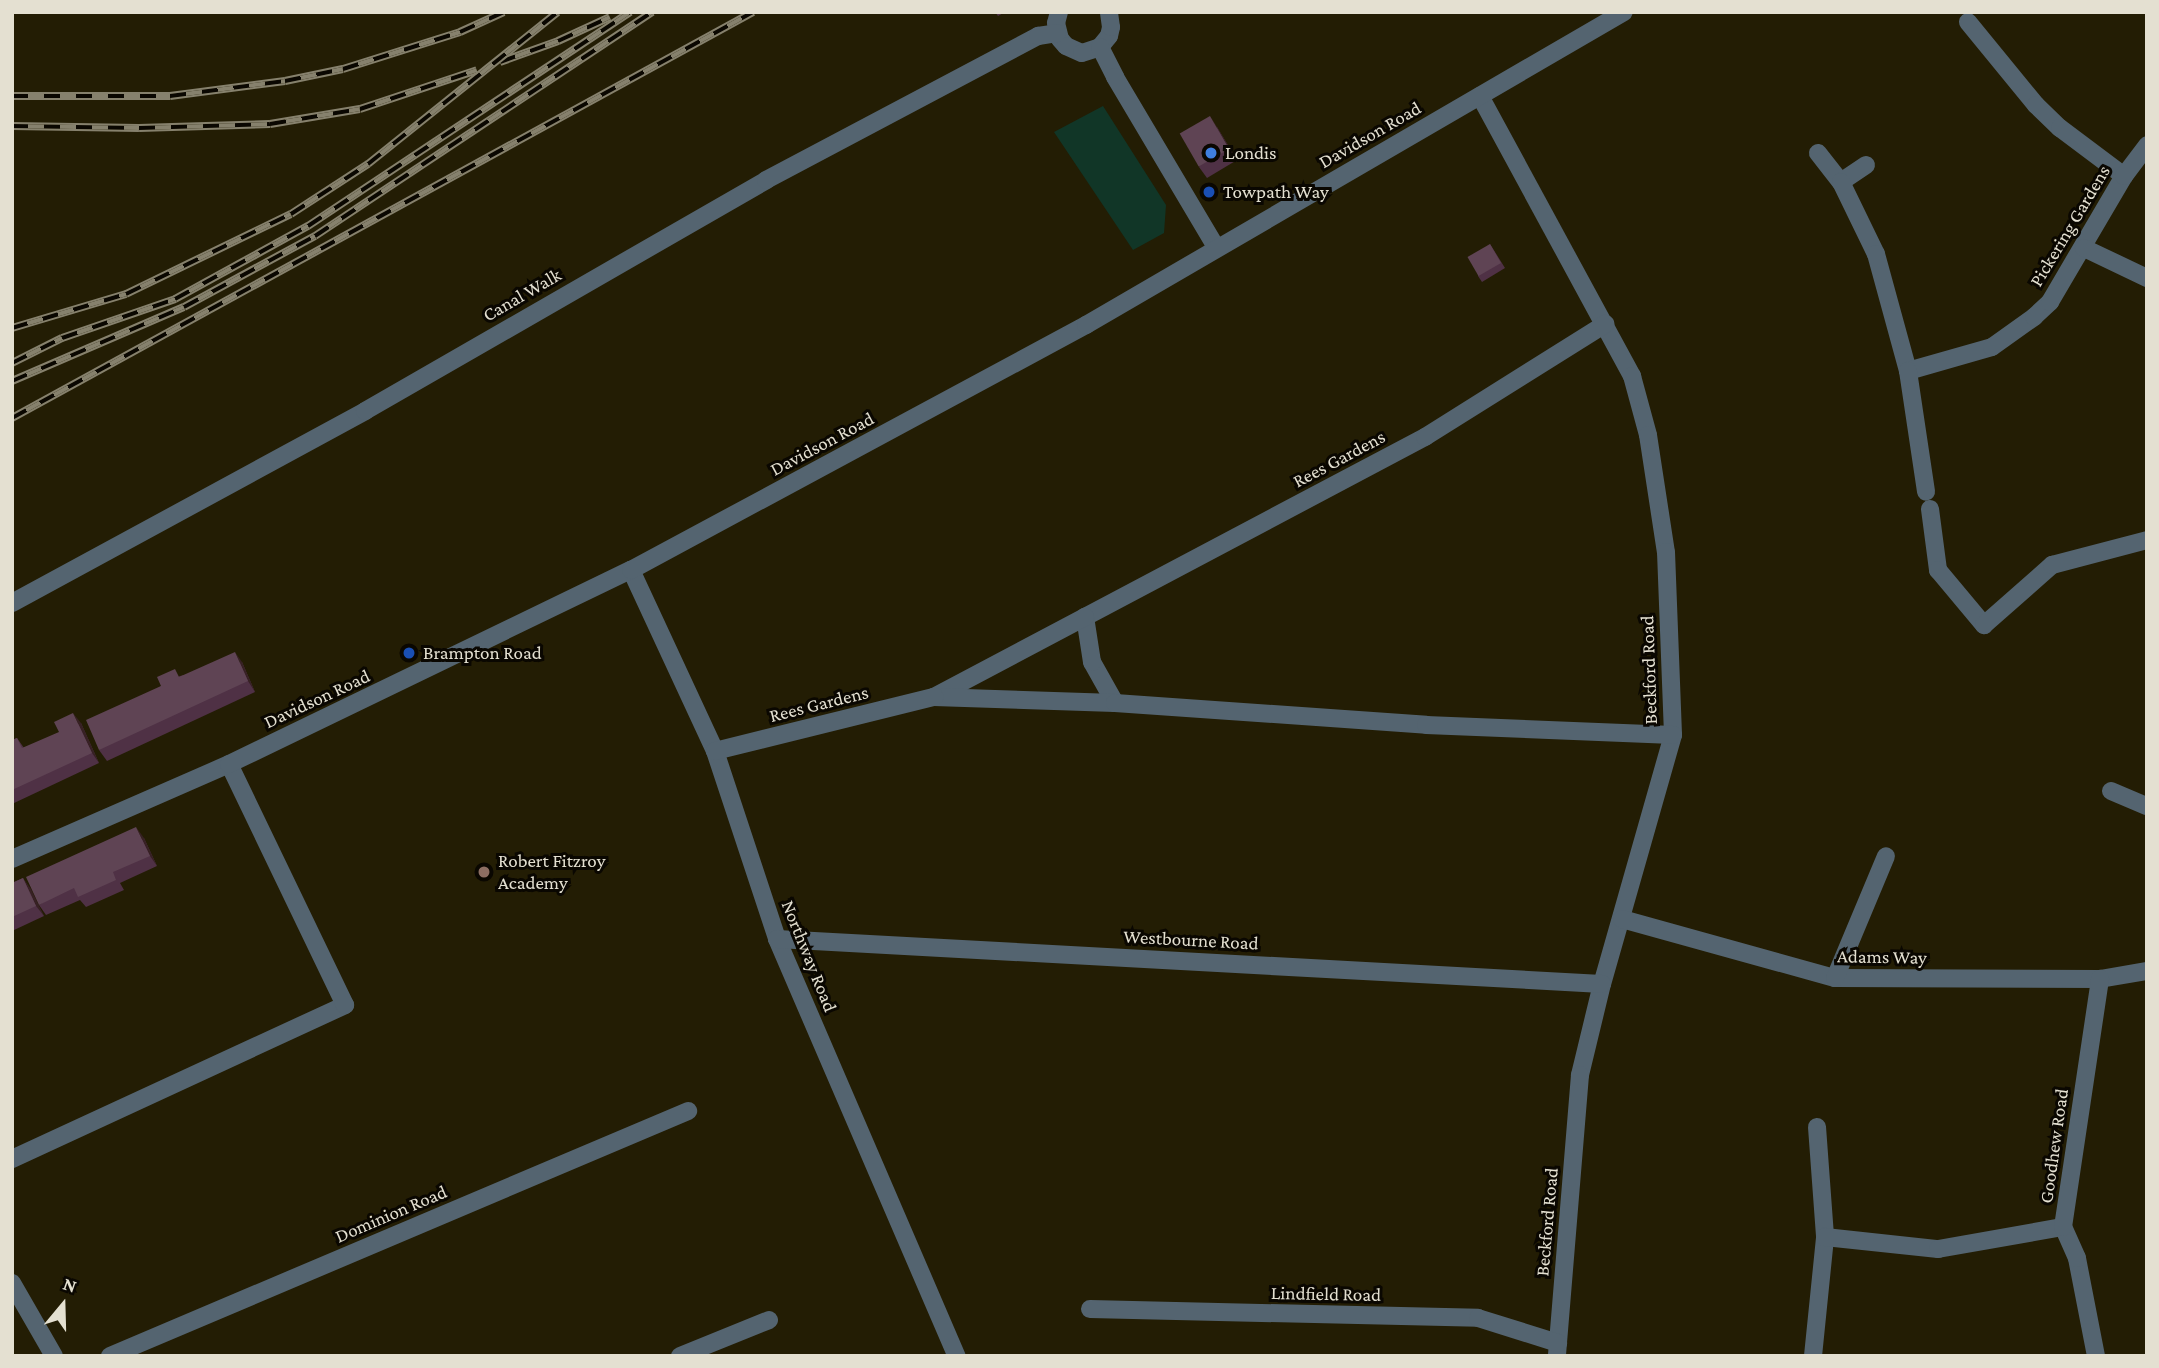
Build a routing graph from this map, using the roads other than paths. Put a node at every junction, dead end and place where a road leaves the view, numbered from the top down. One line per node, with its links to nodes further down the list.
1 (1059, 12): 5 (street)
2 (1109, 12): 6 (street)
3 (1624, 12): 7 (street, Davidson Road)
4 (1968, 22): 11 (street)
5 (1057, 33): 6 (street); 20 (street, Canal Walk)
6 (1100, 47): 13 (street)
7 (1480, 96): 13 (street, Davidson Road); 16 (street, Beckford Road)
8 (2147, 145): 11 (street, Pickering Gardens)
9 (1818, 153): 12 (street)
10 (1866, 165): 12 (street)
11 (2124, 176): 14 (street, Pickering Gardens)
12 (1841, 182): 17 (street)
13 (1216, 247): 19 (street, Davidson Road)
14 (2084, 248): 15 (street); 17 (street, Pickering Gardens)
15 (2147, 278)
16 (1605, 324): 21 (street, Rees Gardens); 24 (street, Beckford Road)
17 (1908, 371): 18 (street)
18 (2147, 540)
19 (631, 570): 25 (street, Northway Road); 26 (street, Davidson Road)
20 (12, 603)
21 (1085, 617): 22 (street, Rees Gardens); 23 (street)
22 (934, 697): 23 (street, Rees Gardens); 25 (street, Rees Gardens)
23 (1115, 703): 24 (street, Rees Gardens)
24 (1673, 735): 31 (street, Beckford Road)
25 (715, 751): 32 (street, Northway Road)
26 (229, 764): 30 (street, Davidson Road); 39 (street)
27 (2111, 791): 28 (street)
28 (2147, 806)
29 (1886, 856): 34 (street)
30 (12, 859)
31 (1622, 919): 34 (street, Adams Way); 36 (street, Beckford Road)
32 (777, 939): 36 (street, Westbourne Road); 49 (street, Northway Road)
33 (2147, 971): 35 (street, Adams Way)
34 (1835, 978): 35 (street, Adams Way)
35 (2100, 979): 40 (street, Goodhew Road)
36 (1602, 984): 45 (street, Beckford Road)
37 (688, 1111): 47 (street, Dominion Road)
38 (1817, 1127): 41 (street)
39 (12, 1159)
40 (2063, 1227): 41 (street); 51 (street, Goodhew Road)
41 (1825, 1237): 50 (street)
42 (12, 1283): 46 (street)
43 (1090, 1309): 45 (street, Lindfield Road)
44 (769, 1320): 48 (street)
45 (1557, 1349)
46 (54, 1356)
47 (110, 1356)
48 (680, 1356)
49 (957, 1356)
50 (1814, 1356)
51 (2096, 1356)

